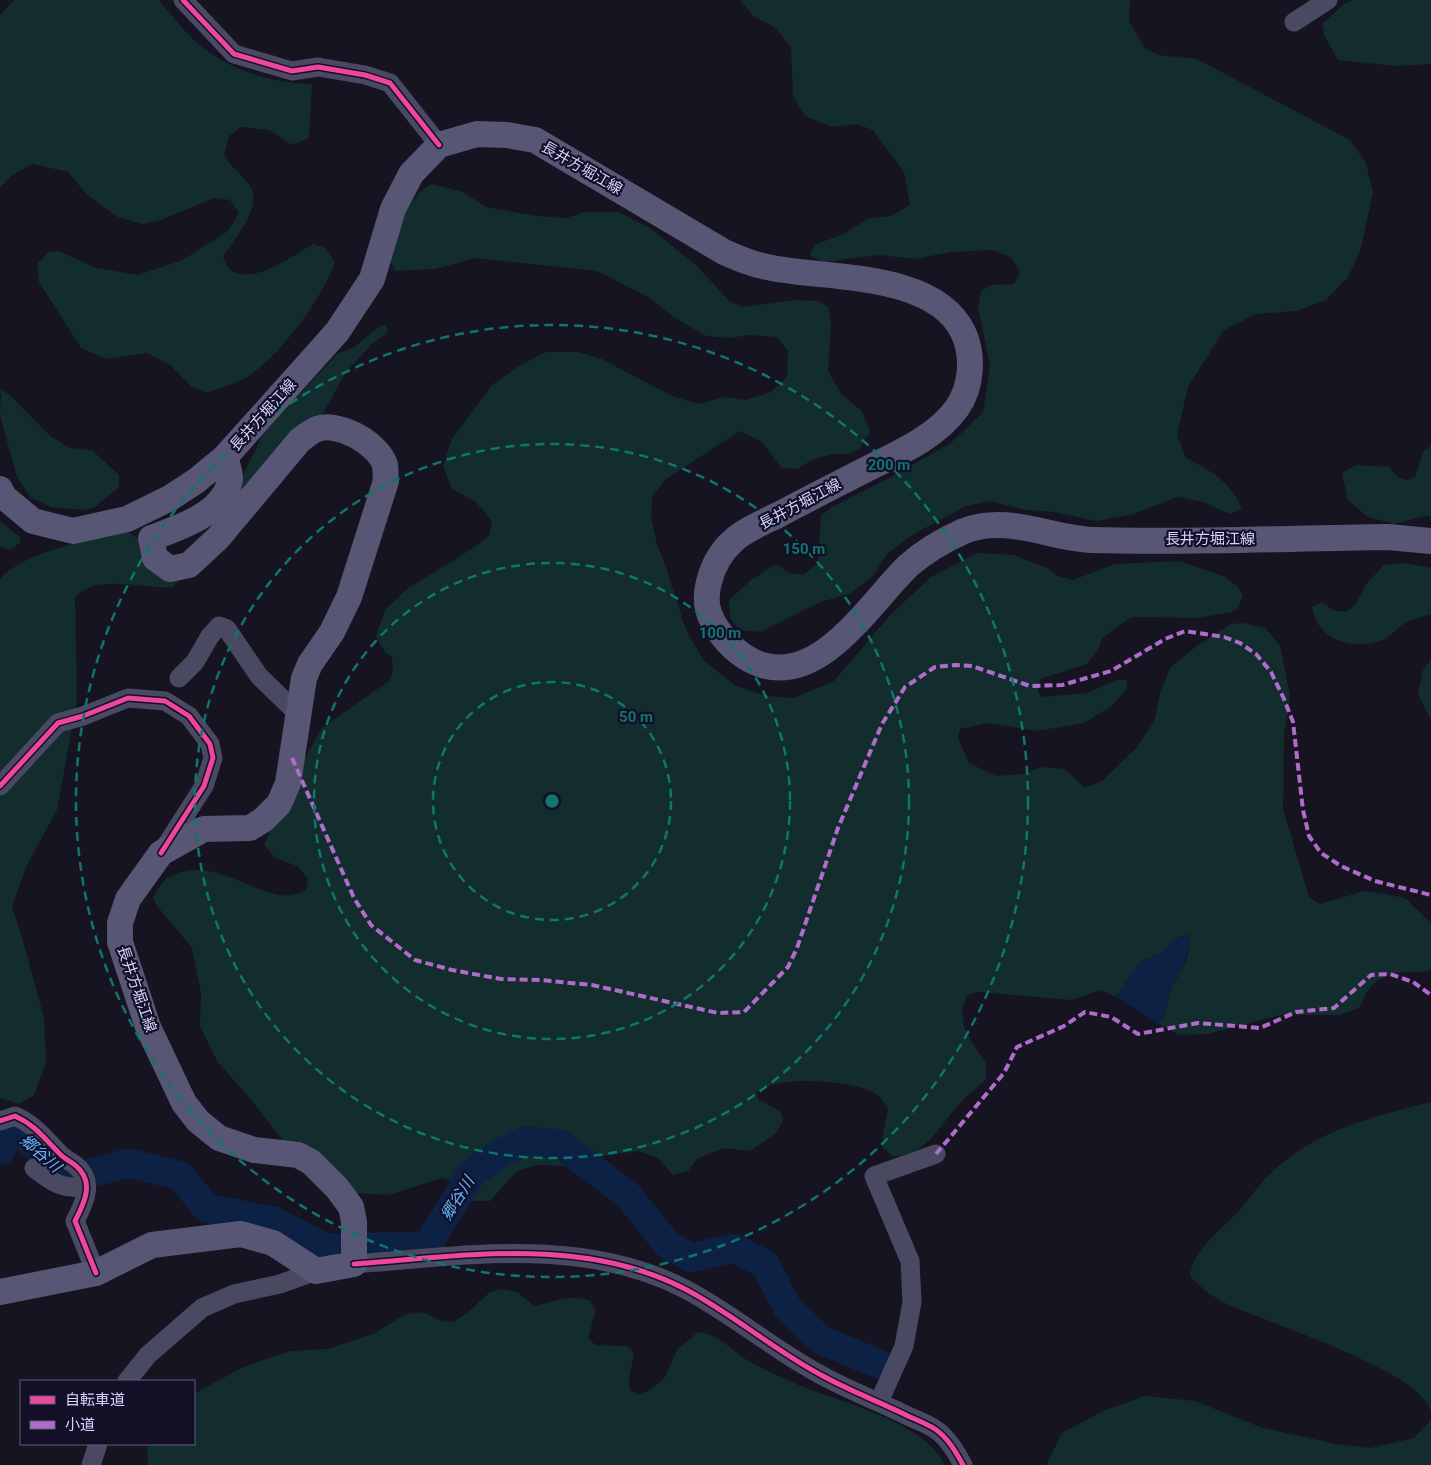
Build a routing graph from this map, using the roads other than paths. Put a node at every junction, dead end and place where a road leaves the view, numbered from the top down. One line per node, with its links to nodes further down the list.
1 (183, 0): 4 (street)
2 (1328, 0): 3 (street)
3 (1294, 22)
4 (439, 145): 5 (main road, 長井方堀江線); 9 (main road, 長井方堀江線)
5 (225, 457): 7 (main road, 長井方堀江線); 8 (main road, 長井方堀江線)
6 (0, 489): 7 (main road, 長井方堀江線)
7 (127, 519): 8 (main road)
8 (151, 538): 11 (main road, 長井方堀江線)
9 (1431, 541)
10 (179, 678): 11 (street)
11 (297, 713): 13 (main road, 長井方堀江線)
12 (0, 786): 13 (street)
13 (161, 853): 18 (main road, 長井方堀江線)
14 (0, 1121): 17 (street)
15 (936, 1154): 23 (street)
16 (34, 1168): 17 (street)
17 (86, 1186): 20 (street)
18 (354, 1260): 19 (main road); 23 (street)
19 (316, 1270): 20 (main road); 22 (street)
20 (96, 1273): 21 (main road)
21 (0, 1292)
22 (128, 1380)
23 (879, 1402): 26 (street)
24 (98, 1445): 25 (street)
25 (91, 1465)
26 (963, 1465)

